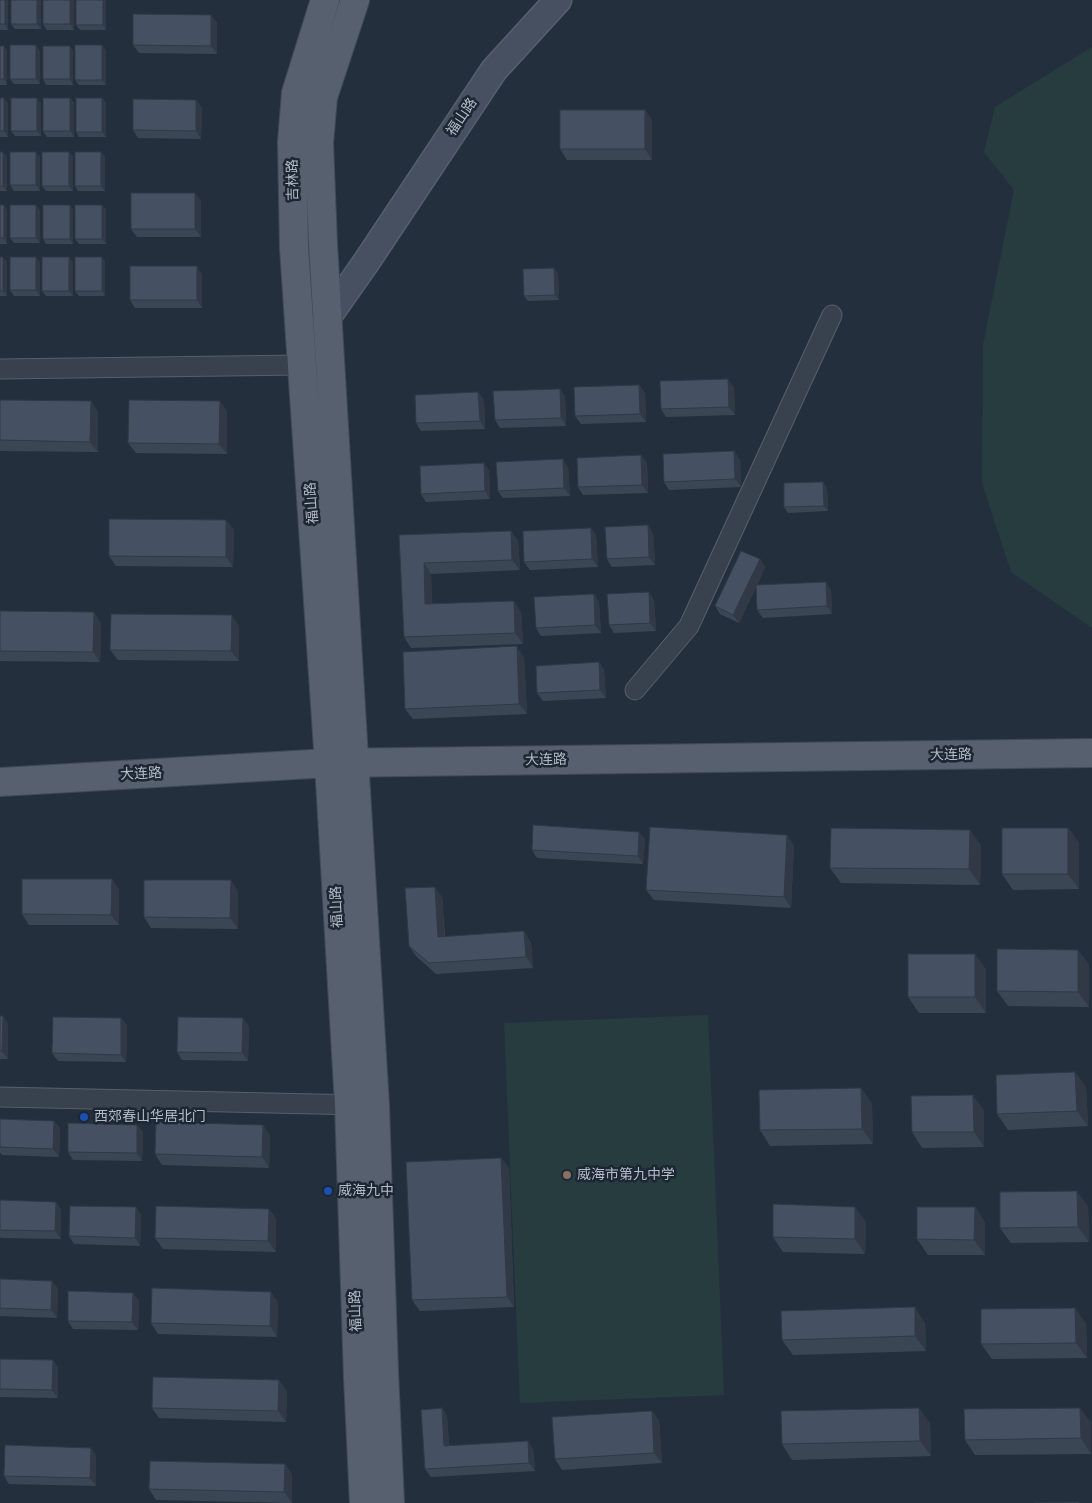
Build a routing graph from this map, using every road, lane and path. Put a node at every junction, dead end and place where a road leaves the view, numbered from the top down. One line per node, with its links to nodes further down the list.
1 (325, 0): 6 (main road, 吉林路)
2 (355, 0): 5 (main road, 吉林路)
3 (558, 0): 5 (main road, 福山路)
4 (832, 315): 8 (street)
5 (328, 318): 6 (main road, 福山路); 11 (main road, 福山路)
6 (302, 365): 7 (street); 10 (main road, 福山路)
7 (0, 368)
8 (636, 690)
9 (1092, 753): 11 (main road, 大连路)
10 (329, 763): 11 (main road, 大连路); 12 (main road, 大连路); 14 (main road, 福山路)
11 (355, 763): 14 (main road, 福山路)
12 (0, 782)
13 (0, 1097): 14 (street)
14 (362, 1105): 15 (main road, 福山路); 16 (main road)
15 (364, 1503)
16 (390, 1503)

